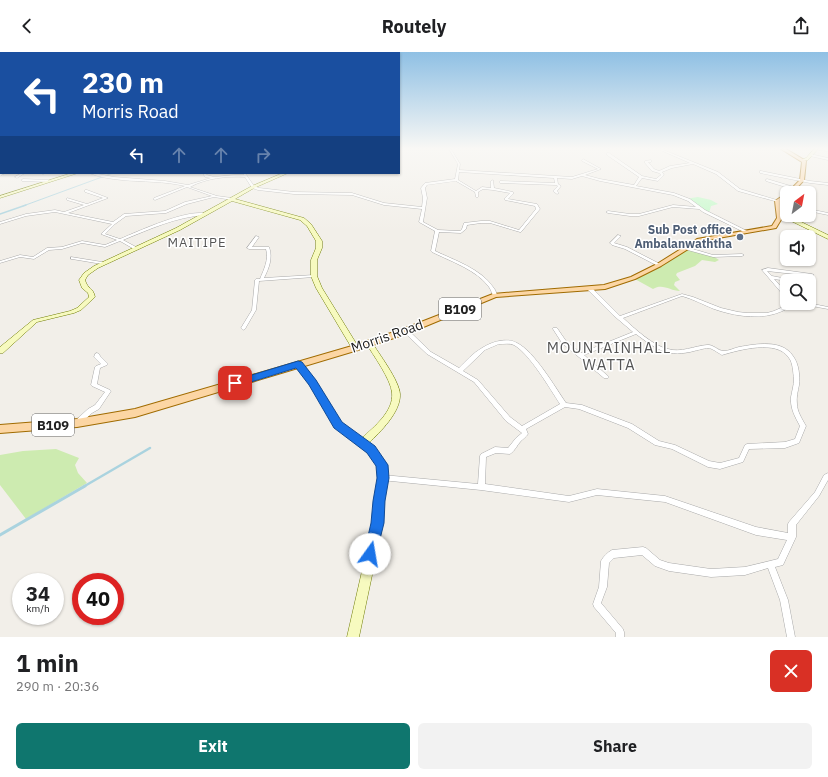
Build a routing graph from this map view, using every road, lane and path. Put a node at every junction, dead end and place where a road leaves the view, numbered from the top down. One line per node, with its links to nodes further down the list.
1 (64, 176): 22 (street)
2 (106, 176): 27 (street)
3 (209, 176): 15 (street)
4 (222, 176): 15 (street)
5 (246, 176): 30 (street)
6 (278, 176): 30 (street)
7 (457, 176): 19 (street)
8 (544, 176): 16 (street)
9 (578, 176): 16 (street)
10 (587, 176): 31 (street)
11 (661, 176): 17 (street)
12 (723, 176): 42 (street)
13 (783, 176): 21 (street)
14 (802, 176): 21 (main road)
15 (216, 177): 27 (street)
16 (555, 177): 25 (street)
17 (641, 177): 31 (street)
18 (22, 180): 22 (street)
19 (456, 180): 34 (street); 44 (street)
20 (767, 180): 28 (street)
21 (802, 180): 26 (street); 29 (main road)
22 (48, 181): 38 (street)
23 (492, 181): 32 (street)
24 (500, 182): 25 (street)
25 (557, 184): 35 (street)
26 (828, 184)
27 (188, 186): 36 (street); 40 (street)
28 (786, 186)
29 (795, 186)
30 (253, 187): 41 (street); 44 (street)
31 (634, 187): 45 (street)
32 (493, 189): 34 (street); 56 (street)
33 (86, 191): 43 (street)
34 (476, 192): 37 (street)
35 (557, 193)
36 (218, 196): 41 (street); 55 (street)
37 (477, 196)
38 (0, 197)
39 (68, 199): 43 (street)
40 (155, 199)
41 (231, 199): 50 (street); 70 (street)
42 (779, 203): 46 (main road)
43 (86, 204): 49 (street)
44 (423, 208): 56 (street)
45 (701, 208): 48 (street); 57 (street)
46 (780, 210)
47 (816, 211): 51 (street)
48 (608, 212)
49 (63, 213): 54 (street); 55 (street)
50 (205, 214): 61 (street); 62 (street)
51 (828, 214)
52 (780, 220): 57 (main road, Morris Road / B109)
53 (797, 222): 60 (street)
54 (0, 223)
55 (114, 223): 61 (street)
56 (437, 231): 76 (street)
57 (746, 232): 63 (main road, Morris Road / B109)
58 (619, 236): 68 (street)
59 (257, 237): 72 (street)
60 (828, 237)
61 (120, 240): 62 (street); 66 (street)
62 (135, 248): 67 (street)
63 (685, 248): 64 (street); 68 (main road, Morris Road / B109)
64 (742, 255)
65 (72, 258): 67 (street)
66 (0, 262)
67 (102, 264): 87 (street)
68 (659, 265): 74 (main road, Morris Road / B109)
69 (805, 274): 71 (street)
70 (314, 276): 72 (street); 86 (street)
71 (770, 278): 73 (street); 75 (street)
72 (262, 279): 81 (street)
73 (780, 279)
74 (589, 288): 76 (main road, Morris Road / B109); 80 (street)
75 (780, 289)
76 (495, 295): 83 (main road, Morris Road / B109)
77 (816, 306): 78 (street)
78 (828, 308)
79 (780, 310): 80 (street)
80 (620, 318): 84 (street)
81 (243, 328)
82 (555, 329): 89 (street)
83 (406, 331): 85 (main road, Morris Road / B109); 91 (street)
84 (637, 332): 89 (street); 93 (street)
85 (369, 343): 86 (main road, Morris Road / B109); 97 (street)
86 (355, 348): 90 (main road, Morris Road / B109)
87 (0, 351)
88 (97, 355): 94 (street)
89 (580, 355): 92 (street)
90 (298, 364): 94 (main road, Morris Road / B109); 97 (street)
91 (460, 370): 93 (street); 95 (street)
92 (606, 377)
93 (564, 405): 95 (street)
94 (78, 423): 96 (main road, Morris Road / B109)
95 (521, 428): 100 (street)
96 (0, 429)
97 (362, 444): 98 (street)
98 (383, 478): 100 (street); 103 (street)
99 (827, 478): 101 (street)
100 (481, 487): 101 (street)
101 (792, 537): 102 (street)
102 (770, 564): 104 (street); 105 (street)
103 (353, 637)
104 (620, 637)
105 (791, 637)

